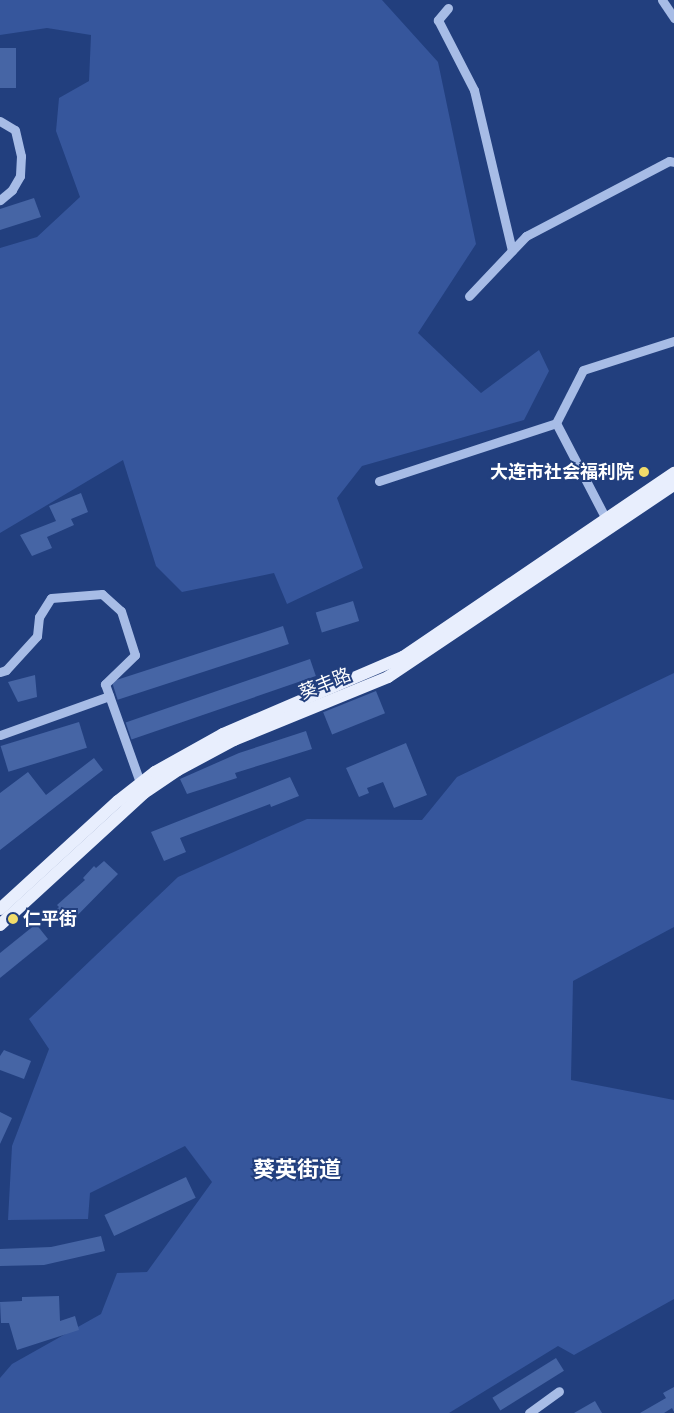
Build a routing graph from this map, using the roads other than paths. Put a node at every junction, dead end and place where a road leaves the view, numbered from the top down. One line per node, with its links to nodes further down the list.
1 (665, 2): 3 (street)
2 (448, 8): 7 (street)
3 (674, 18)
4 (0, 121): 6 (street)
5 (674, 162): 7 (street)
6 (0, 200)
7 (512, 250): 8 (street)
8 (469, 296)
9 (674, 341): 10 (street)
10 (556, 423): 12 (street); 14 (street)
11 (674, 473): 14 (main road, 葵丰路)
12 (379, 481)
13 (674, 485): 18 (main road, 葵丰路)
14 (606, 519): 18 (main road, 葵丰路)
15 (0, 672): 16 (street)
16 (109, 696): 17 (street); 18 (street)
17 (0, 735)
18 (143, 788): 19 (main road, 葵丰路); 20 (main road, 葵丰路)
19 (0, 909)
20 (0, 925)
21 (558, 1391): 22 (street)
22 (529, 1413)

